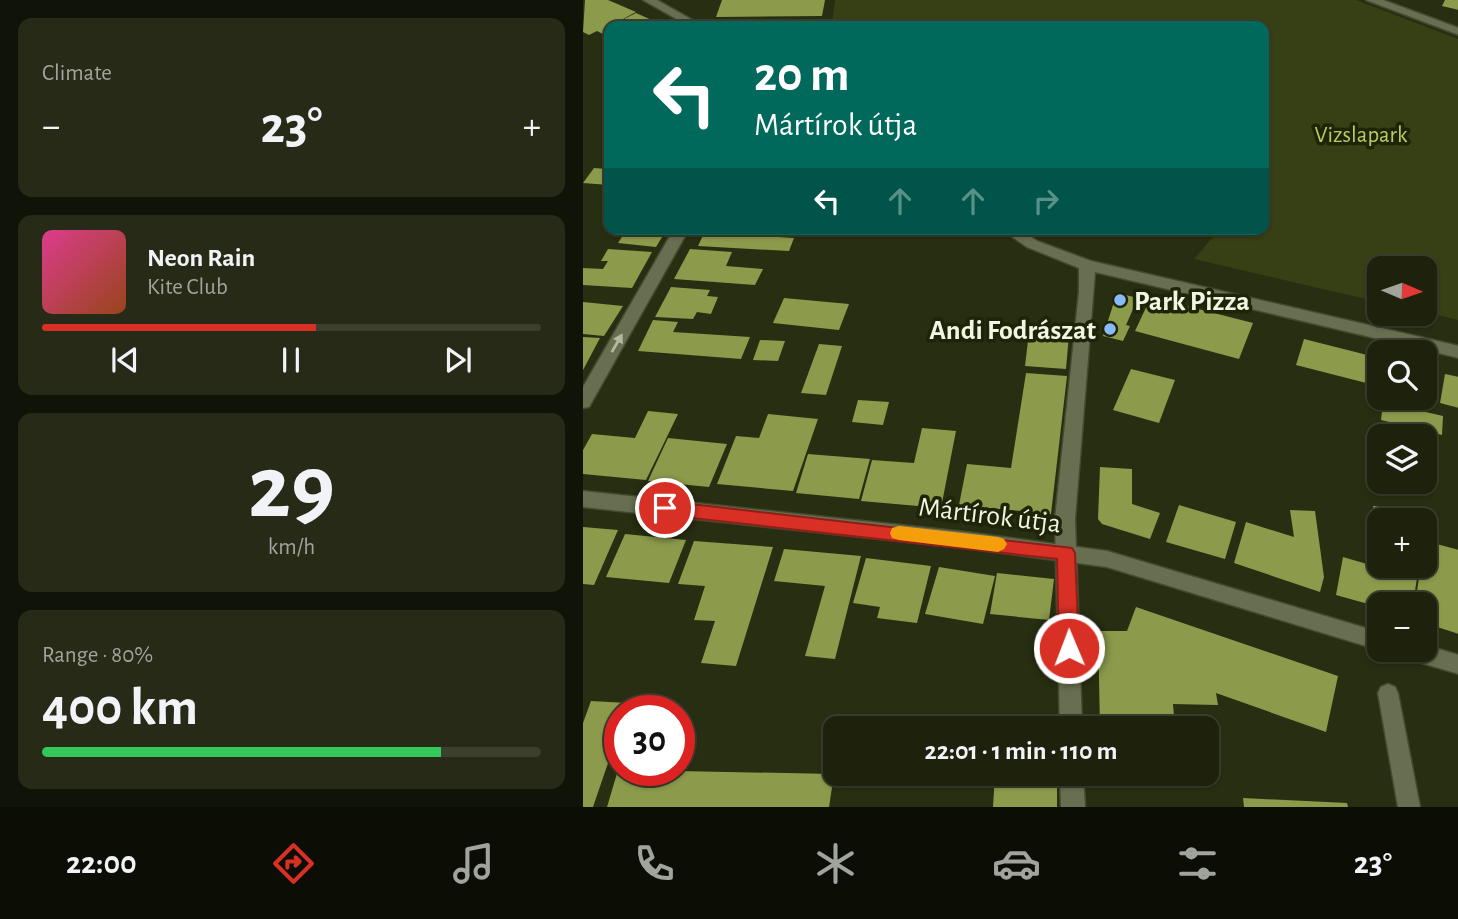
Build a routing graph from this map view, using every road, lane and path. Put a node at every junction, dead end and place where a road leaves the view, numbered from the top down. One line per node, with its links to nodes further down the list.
1 (649, 0): 4 (street)
2 (1372, 0): 3 (street)
3 (1404, 6): 5 (street)
4 (688, 21)
5 (1458, 32)
6 (679, 235): 10 (street, one-way to 6)
7 (1018, 235): 8 (street)
8 (1087, 265): 9 (street); 12 (street)
9 (1458, 352)
10 (583, 402)
11 (583, 499): 12 (street, Mártírok útja)
12 (1066, 553): 13 (street, Mártírok útja); 17 (street)
13 (1367, 637)
14 (1437, 659): 15 (street)
15 (1458, 666)
16 (1388, 693): 20 (lane)
17 (1071, 716)
18 (1072, 786): 19 (street)
19 (1073, 807)
20 (1409, 807)

